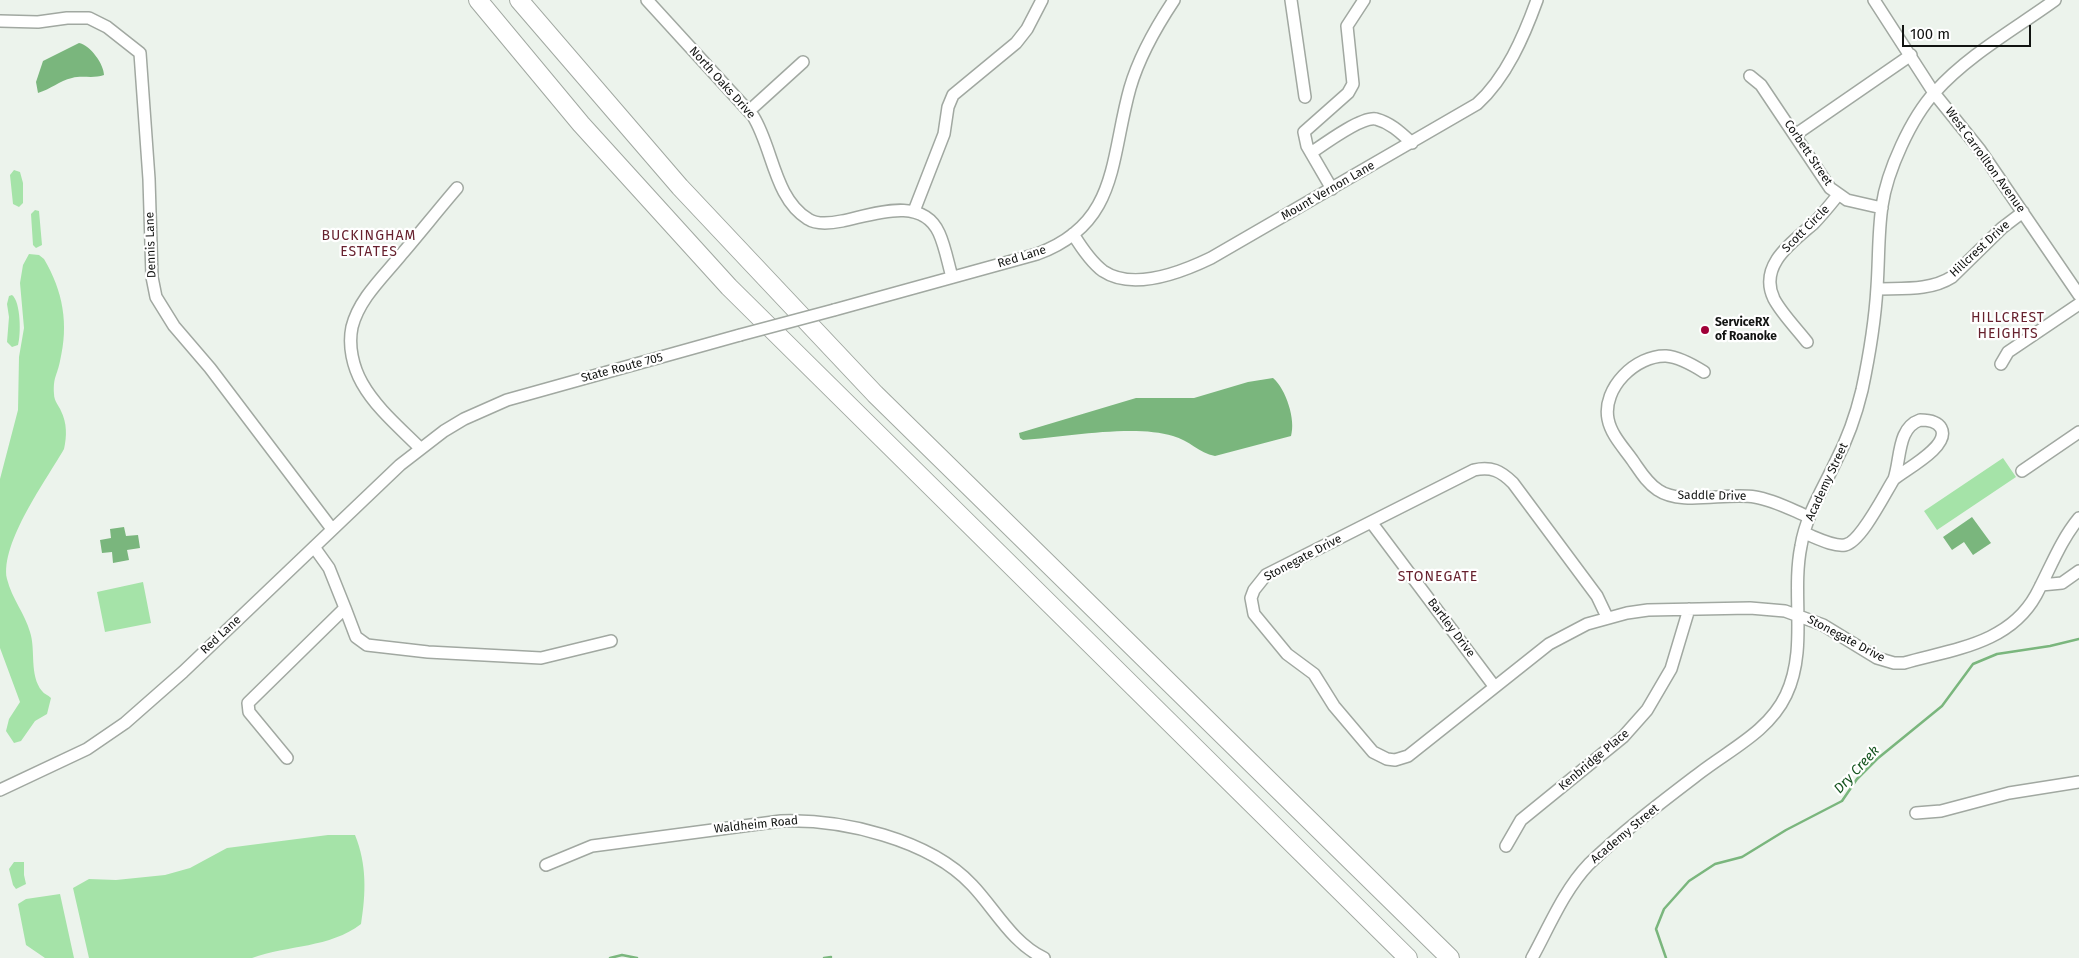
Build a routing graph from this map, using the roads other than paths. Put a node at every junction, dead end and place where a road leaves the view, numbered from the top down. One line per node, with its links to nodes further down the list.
1 (478, 0): 63 (highway)
2 (519, 0): 64 (highway)
3 (647, 0): 18 (street, North Oaks Drive)
4 (1042, 0): 26 (street)
5 (1174, 0): 28 (street, Red Lane)
6 (1291, 0): 17 (street)
7 (1364, 0): 21 (street)
8 (1537, 0): 20 (street, Mount Vernon Lane)
9 (1874, 0): 13 (street, West Carrollton Avenue)
10 (2055, 0): 11 (street, Academy Street)
11 (2041, 4): 16 (street, Academy Street)
12 (0, 21): 44 (street, Dennis Lane)
13 (1911, 54): 16 (street, West Carrollton Avenue); 19 (street)
14 (803, 62): 18 (street)
15 (1750, 76): 19 (street, Corbett Street)
16 (1934, 92): 25 (street, Academy Street); 27 (street, West Carrollton Avenue)
17 (1305, 96)
18 (749, 111): 26 (street, North Oaks Drive)
19 (1796, 135): 24 (street, Corbett Street)
20 (1412, 143): 21 (street); 23 (street, Mount Vernon Lane)
21 (1311, 153): 23 (street)
22 (457, 188): 38 (street)
23 (1332, 189): 28 (street, Mount Vernon Lane)
24 (1838, 195): 25 (street, Corbett Street); 34 (street, Scott Circle)
25 (1882, 208): 30 (street, Academy Street)
26 (914, 211): 29 (street)
27 (2023, 212): 30 (street, Hillcrest Drive); 31 (street, West Carrollton Avenue)
28 (1074, 234): 29 (street, Red Lane)
29 (952, 277): 33 (street, Red Lane)
30 (1877, 289): 41 (street, Academy Street)
31 (2079, 295)
32 (2079, 304): 35 (street)
33 (834, 310): 38 (street, State Route 705, bridge)
34 (1807, 342)
35 (2002, 364)
36 (1704, 372): 41 (street, Saddle Drive)
37 (2079, 432): 39 (street)
38 (420, 448): 44 (street, Red Lane)
39 (2022, 471)
40 (1894, 479): 40 (street); 45 (street)
41 (1809, 517): 45 (street, Academy Street)
42 (2078, 521): 46 (street); 49 (street, Stonegate Drive)
43 (1371, 522): 53 (street, Stonegate Drive); 55 (street, Bartley Drive); 55 (street, Stonegate Drive)
44 (332, 529): 47 (street, Red Lane)
45 (1804, 533): 52 (street, Academy Street)
46 (2079, 535)
47 (314, 547): 50 (street); 58 (street, Red Lane)
48 (2079, 571): 49 (street)
49 (2041, 585): 52 (street, Stonegate Drive)
50 (345, 608): 54 (street); 56 (street)
51 (1689, 609): 52 (street, Stonegate Drive); 53 (street, Stonegate Drive); 60 (street, Kenbridge Place)
52 (1797, 615): 65 (street, Academy Street)
53 (1607, 617): 55 (street, Stonegate Drive)
54 (612, 641)
55 (1494, 686)
56 (287, 758)
57 (2079, 782): 59 (street)
58 (0, 790)
59 (1916, 813)
60 (1506, 846)
61 (546, 864): 62 (street, Waldheim Road)
62 (1044, 958)
63 (1408, 958)
64 (1450, 958)
65 (1532, 958)

